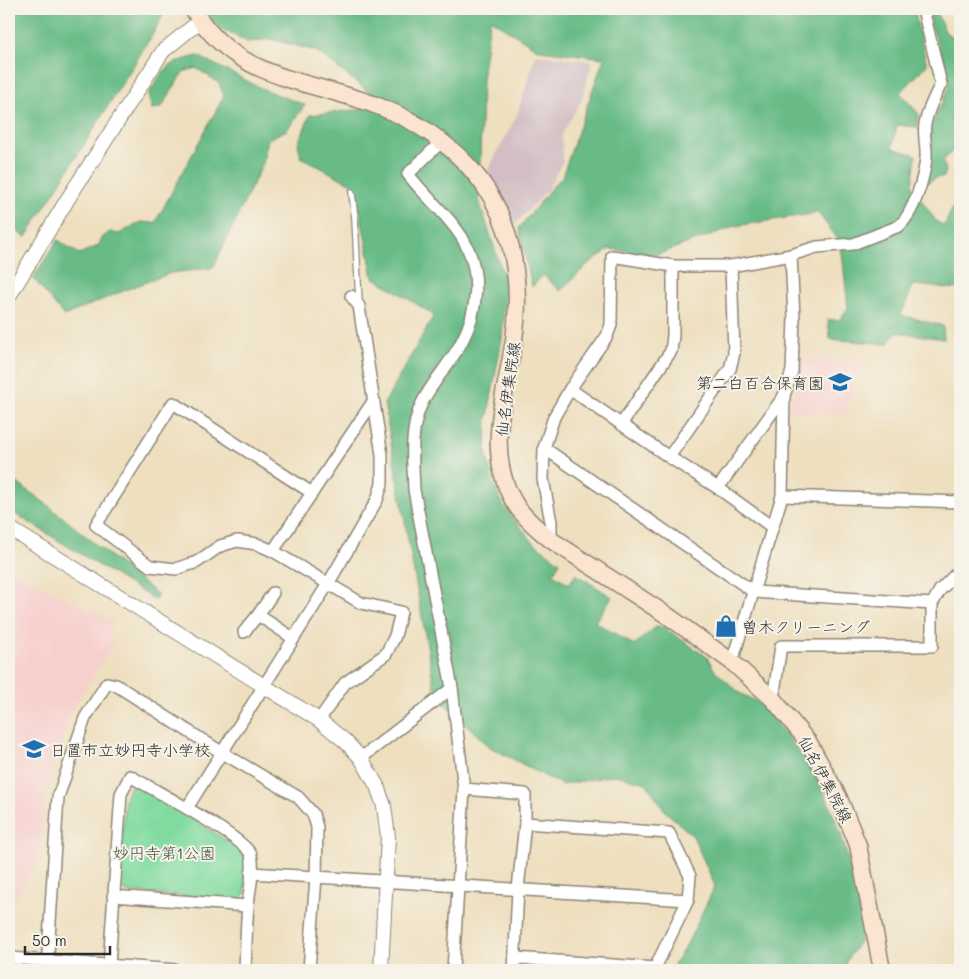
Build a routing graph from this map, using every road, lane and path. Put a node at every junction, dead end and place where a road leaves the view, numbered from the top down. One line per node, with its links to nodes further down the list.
1 (923, 9): 5 (street)
2 (196, 15): 3 (main road, 仙名伊集院線); 8 (street)
3 (441, 142): 23 (main road, 仙名伊集院線); 35 (street)
4 (352, 194): 10 (lane)
5 (791, 255): 7 (street); 12 (street)
6 (673, 266): 7 (street); 11 (street); 14 (street)
7 (732, 266): 16 (street)
8 (9, 296)
9 (351, 296): 10 (street)
10 (359, 306): 13 (street)
11 (570, 389): 14 (street); 15 (street)
12 (784, 396): 17 (street); 19 (street)
13 (374, 400): 18 (street); 26 (street)
14 (622, 423): 16 (street)
15 (544, 448): 23 (street); 27 (street)
16 (669, 457): 17 (street)
17 (718, 488): 21 (street)
18 (312, 493): 24 (street); 24 (street)
19 (782, 496): 20 (street); 21 (street)
20 (960, 502)
21 (772, 527): 27 (street)
22 (9, 528): 34 (street)
23 (550, 540): 33 (main road, 仙名伊集院線)
24 (273, 551): 26 (street)
25 (960, 570): 29 (street)
26 (328, 584): 32 (street); 37 (street)
27 (754, 592): 29 (street); 33 (street)
28 (272, 593): 30 (street)
29 (932, 604): 36 (street)
30 (258, 615): 31 (street); 32 (street)
31 (244, 632)
32 (293, 638): 34 (street)
33 (732, 662): 36 (main road, 仙名伊集院線)
34 (262, 686): 37 (street); 38 (street)
35 (452, 688): 39 (street); 40 (street)
36 (773, 699): 62 (main road, 仙名伊集院線)
37 (318, 720): 39 (street)
38 (221, 752): 41 (street); 44 (street); 54 (street)
39 (361, 758): 45 (street)
40 (464, 789): 42 (street); 46 (street)
41 (187, 808): 43 (street); 48 (street)
42 (525, 823): 47 (street); 49 (street)
43 (251, 873): 44 (street); 50 (street)
44 (316, 877): 45 (street); 58 (street)
45 (386, 881): 46 (street); 59 (street)
46 (457, 887): 47 (street); 60 (street)
47 (518, 889): 49 (street); 52 (street)
48 (113, 896): 50 (street); 53 (street)
49 (688, 900): 55 (street)
50 (248, 906): 57 (street)
51 (9, 958): 54 (street)
52 (515, 958): 55 (street); 61 (street)
53 (109, 965): 54 (street); 56 (street)
54 (48, 966)
55 (654, 969)
56 (176, 970)
57 (245, 970)
58 (309, 970)
59 (381, 970)
60 (453, 970)
61 (514, 970)
62 (882, 970)

